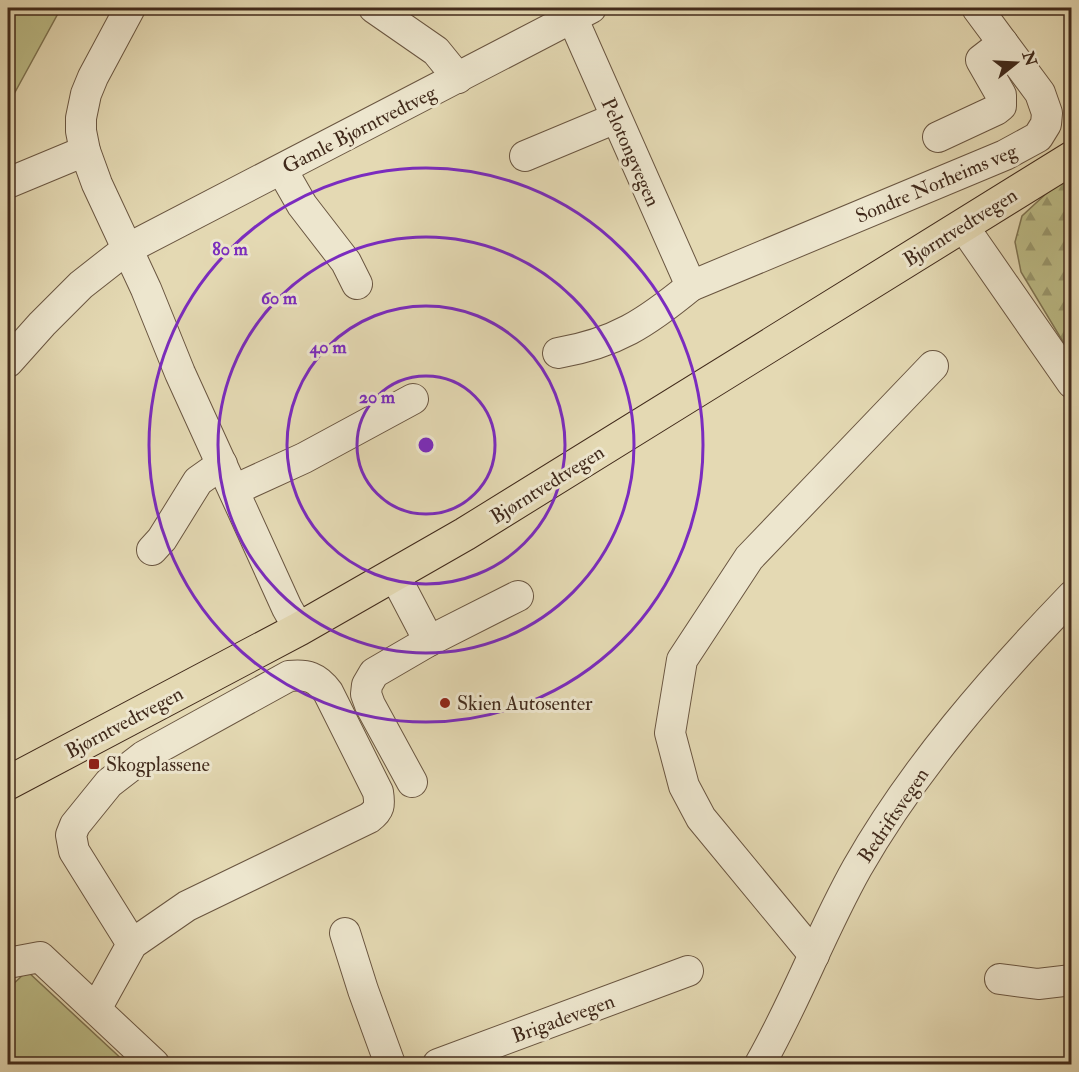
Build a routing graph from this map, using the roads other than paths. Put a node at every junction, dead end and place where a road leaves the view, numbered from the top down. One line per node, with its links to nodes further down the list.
1 (130, 8): 9 (street)
2 (374, 8): 6 (street)
3 (977, 8): 5 (street, Sondre Norheims veg)
4 (581, 12): 6 (street, Gamle Bjørntvedtveg); 7 (street, Pelotongvegen)
5 (1003, 43): 8 (street); 17 (street, Sondre Norheims veg)
6 (458, 78): 12 (street, Gamle Bjørntvedtveg)
7 (616, 118): 10 (street); 17 (street, Pelotongvegen)
8 (938, 137)
9 (85, 151): 13 (street); 15 (street)
10 (525, 156)
11 (1071, 158): 14 (main road, Bjørntvedtvegen)
12 (282, 170): 15 (street, Gamle Bjørntvedtveg); 16 (street)
13 (8, 183)
14 (963, 226): 21 (street); 25 (main road, Bjørntvedtvegen)
15 (127, 249): 19 (street, Gamle Bjørntvedtveg); 23 (street)
16 (357, 284)
17 (691, 286): 18 (street, Sondre Norheims veg)
18 (558, 353)
19 (8, 362)
20 (933, 366): 34 (street)
21 (1071, 383)
22 (413, 399): 23 (street)
23 (228, 477): 24 (street); 28 (street)
24 (153, 550)
25 (395, 576): 28 (main road, Bjørntvedtvegen); 29 (street)
26 (518, 596): 29 (street)
27 (1071, 596): 34 (street, Bedriftsvegen)
28 (299, 628): 31 (main road, Bjørntvedtvegen)
29 (429, 641): 30 (street)
30 (412, 782)
31 (8, 783)
32 (345, 933): 41 (street)
33 (132, 944): 33 (street); 39 (street)
34 (814, 955): 43 (street, Bedriftsvegen)
35 (8, 963): 39 (street)
36 (688, 971): 42 (street, Brigadevegen)
37 (1000, 979): 38 (street)
38 (1071, 980)
39 (96, 1009): 40 (street)
40 (154, 1065)
41 (390, 1065)
42 (438, 1065)
43 (760, 1065)

